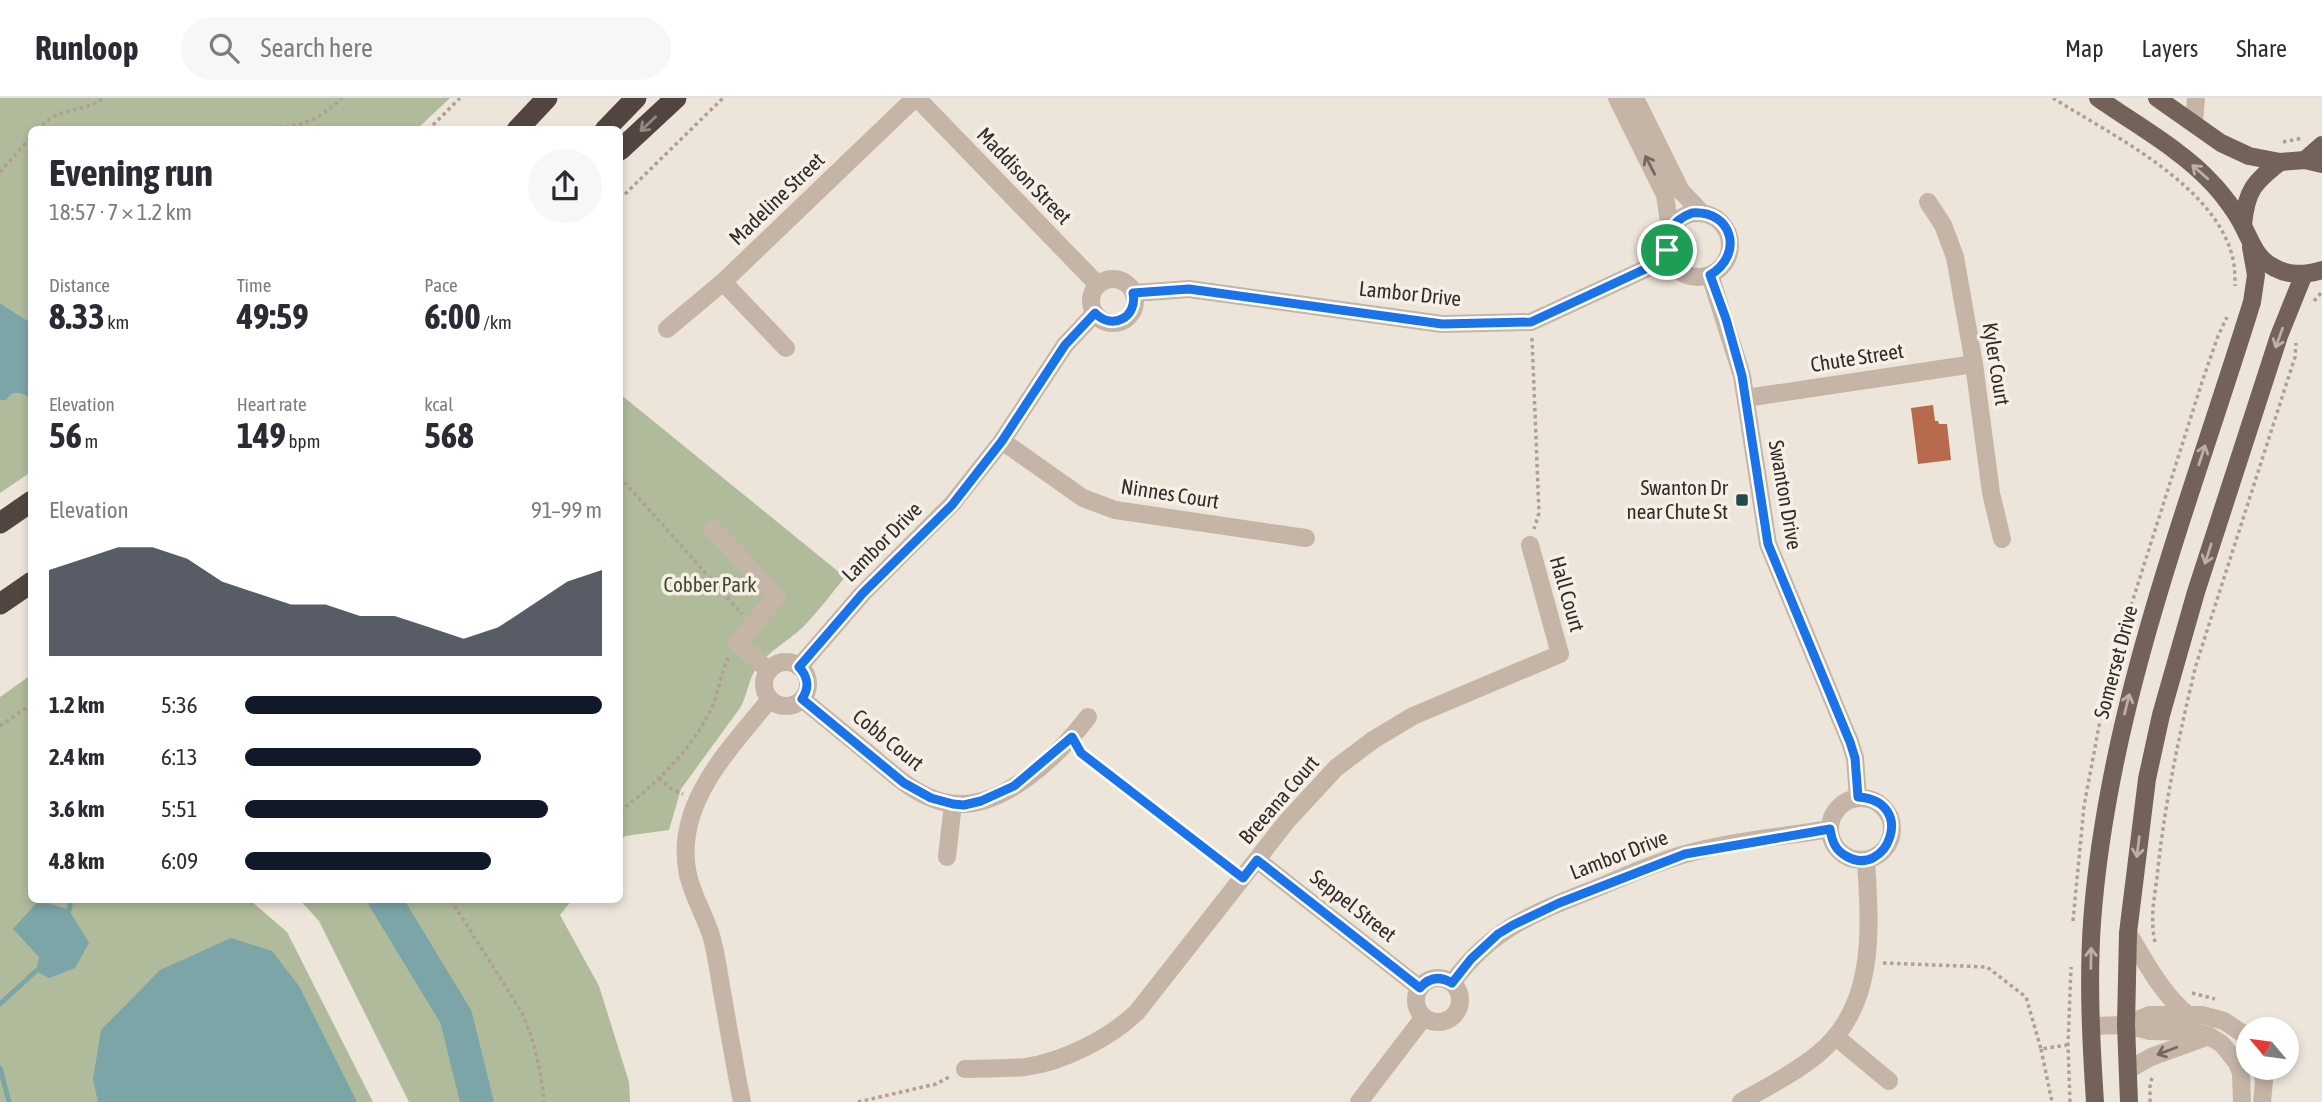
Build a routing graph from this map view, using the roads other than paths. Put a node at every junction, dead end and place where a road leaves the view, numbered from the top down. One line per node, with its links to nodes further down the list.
1 (526, 98): 12 (highway)
2 (547, 98): 13 (highway)
3 (636, 98): 14 (highway)
4 (676, 98): 16 (highway, one-way to 16)
5 (916, 98): 27 (street, Madeline Street); 28 (street, Maddison Street)
6 (1616, 98): 22 (street, one-way to 6)
7 (1635, 98): 20 (street)
8 (2098, 98): 21 (main road, Somerset Drive, one-way to 8)
9 (2157, 98): 11 (main road)
10 (2196, 98): 11 (street)
11 (2194, 123): 17 (main road)
12 (517, 126)
13 (520, 126)
14 (609, 126)
15 (2322, 145): 18 (main road)
16 (623, 147)
17 (2280, 162): 18 (main road); 21 (main road)
18 (2314, 162)
19 (1928, 202): 33 (street, Kyler Court)
20 (1702, 213): 22 (street); 26 (street)
21 (2243, 225): 23 (main road, Somerset Drive)
22 (1670, 229): 24 (street)
23 (2251, 247): 25 (main road); 62 (main road, Somerset Drive, one-way to 23)
24 (1669, 258): 26 (street); 29 (street, Lambor Drive)
25 (2313, 272): 56 (main road, one-way to 56)
26 (1710, 275): 34 (street, Swanton Drive)
27 (723, 282): 31 (street, Madeline Street); 32 (street)
28 (1098, 285): 29 (street, Lambor Drive); 30 (street)
29 (1133, 293): 30 (street)
30 (1095, 313): 35 (street, Lambor Drive)
31 (667, 329)
32 (786, 348)
33 (1974, 364): 34 (street, Chute Street); 40 (street, Kyler Court)
34 (1746, 398): 50 (street, Swanton Drive)
35 (1002, 441): 39 (street, Ninnes Court); 45 (street, Lambor Drive)
36 (28, 504): 37 (highway)
37 (0, 523)
38 (713, 529): 46 (street)
39 (1306, 538)
40 (2002, 539)
41 (1530, 545): 44 (street, Hall Court)
42 (28, 585): 43 (highway)
43 (0, 604)
44 (1560, 654): 54 (street, Breeana Court)
45 (799, 667): 46 (street); 48 (street)
46 (769, 671): 47 (street)
47 (770, 699): 48 (street); 70 (street)
48 (802, 699): 51 (street, Cobb Court)
49 (1088, 717): 51 (street, Cobb Court)
50 (1858, 797): 52 (street); 55 (street)
51 (953, 804): 53 (street)
52 (1830, 829): 55 (street); 57 (street, Lambor Drive)
53 (947, 857)
54 (1257, 860): 58 (street, Seppel Street); 66 (street, Breeana Court)
55 (1866, 860): 65 (street)
56 (2128, 933): 59 (street); 61 (main road)
57 (1452, 983): 58 (street); 60 (street)
58 (1420, 988): 60 (street)
59 (2188, 1015): 61 (street); 63 (street)
60 (1424, 1017): 71 (street)
61 (2126, 1025): 62 (street); 64 (street); 67 (main road)
62 (2091, 1026): 73 (main road, Somerset Drive)
63 (2236, 1029)
64 (2209, 1036): 67 (street, one-way to 67); 75 (street)
65 (1836, 1037): 69 (street); 72 (street)
66 (965, 1069)
67 (2128, 1070): 74 (main road)
68 (2264, 1080): 76 (street)
69 (1889, 1081)
70 (742, 1102)
71 (1359, 1102)
72 (1741, 1102)
73 (2095, 1102)
74 (2129, 1102)
75 (2242, 1102)
76 (2262, 1102)

